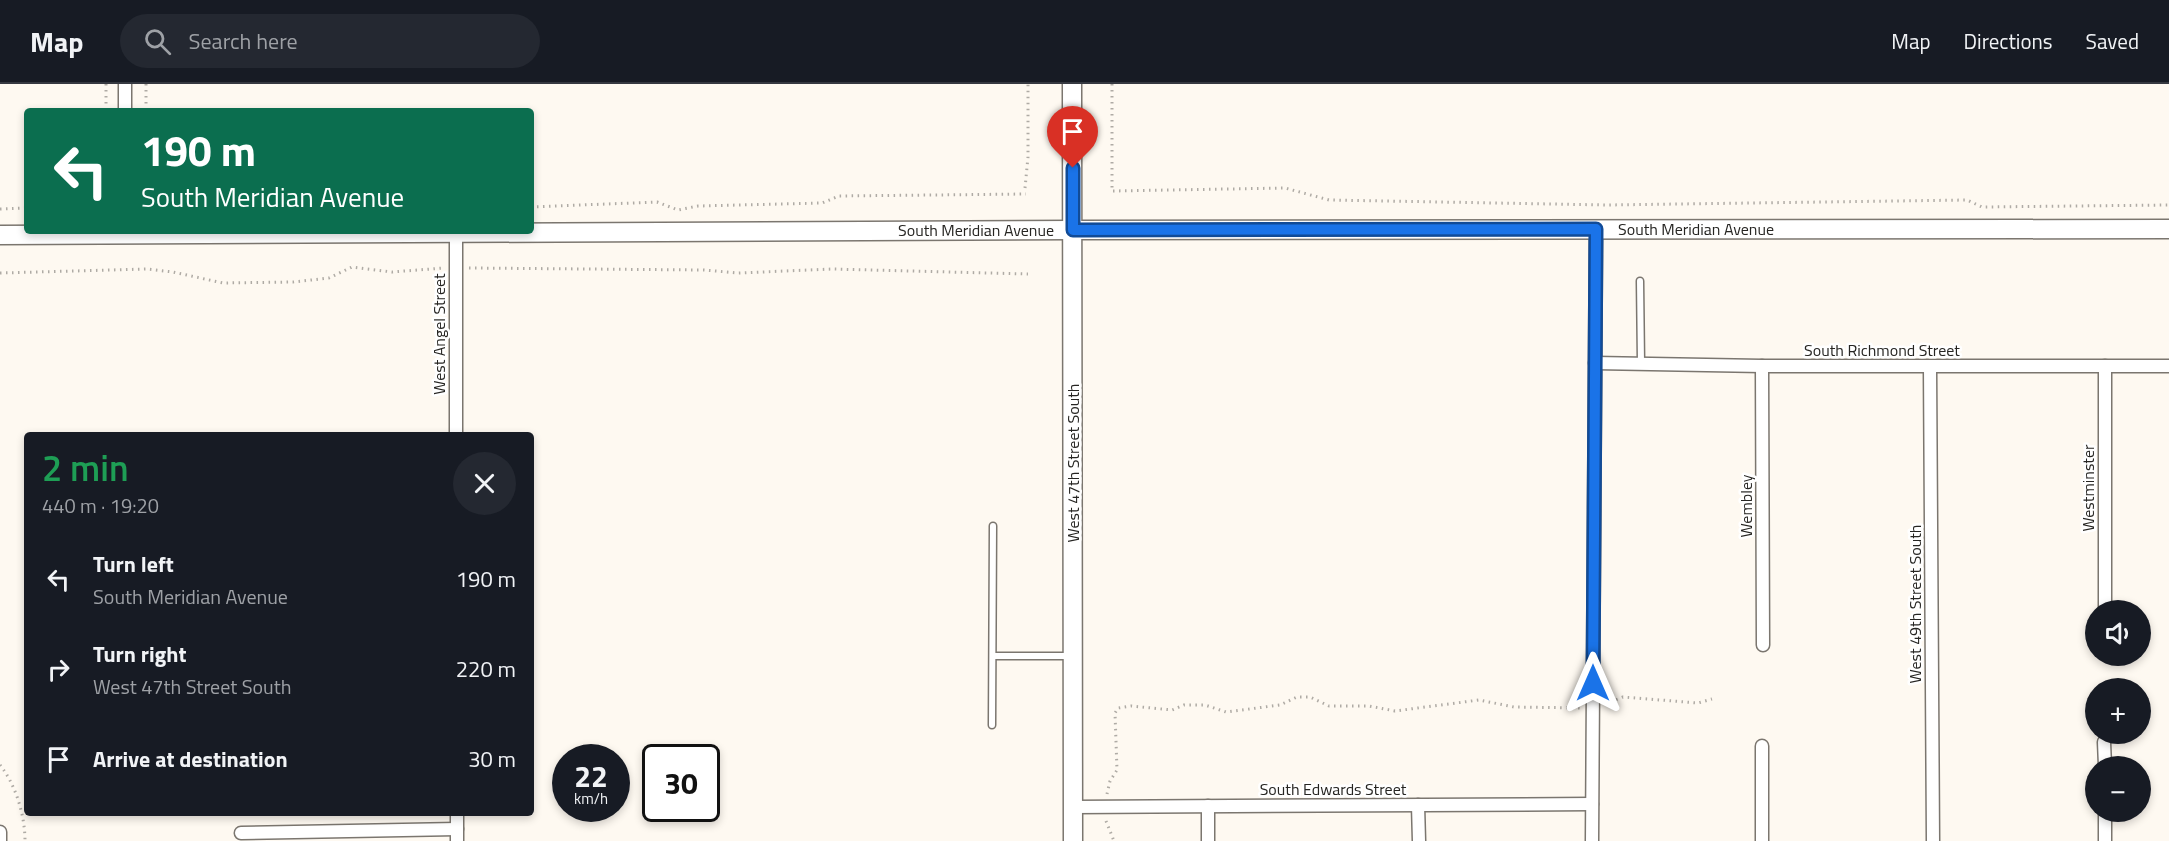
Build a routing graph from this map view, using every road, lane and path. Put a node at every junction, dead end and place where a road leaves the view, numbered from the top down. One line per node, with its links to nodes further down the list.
1 (106, 84): 7 (path)
2 (125, 84): 8 (street)
3 (146, 84): 9 (path)
4 (1028, 84): 10 (path)
5 (1072, 84): 18 (main road, West 47th Street South)
6 (1112, 84): 12 (path)
7 (106, 108)
8 (125, 108)
9 (146, 108)
10 (1025, 188)
11 (1026, 194): 13 (path)
12 (2169, 205)
13 (534, 207)
14 (24, 208): 15 (path)
15 (0, 209)
16 (1596, 229): 17 (main road, South Meridian Avenue); 18 (main road, South Meridian Avenue); 27 (street)
17 (2169, 229)
18 (1073, 230): 19 (main road, South Meridian Avenue); 38 (main road, West 47th Street South)
19 (534, 233)
20 (63, 234): 22 (main road, South Meridian Avenue)
21 (456, 234): 23 (street, West Angel Street)
22 (0, 235)
23 (456, 268): 24 (path); 25 (path); 33 (street, West Angel Street)
24 (0, 273)
25 (1028, 274)
26 (1640, 282): 28 (lane)
27 (1595, 363): 28 (street, South Richmond Street); 40 (street)
28 (1641, 363): 29 (street, South Richmond Street)
29 (1762, 366): 32 (street, South Richmond Street); 36 (street, Wembley)
30 (2105, 366): 31 (street, South Richmond Street); 32 (street, South Richmond Street); 35 (street, Westminster)
31 (2169, 366)
32 (1930, 367): 62 (street, West 49th Street South)
33 (456, 432)
34 (993, 526): 37 (lane)
35 (2105, 600)
36 (1763, 645)
37 (993, 656): 38 (lane); 41 (lane)
38 (1072, 656): 47 (main road, West 47th Street South)
39 (1712, 699): 40 (path)
40 (1593, 706): 44 (street); 48 (path)
41 (992, 725)
42 (1762, 746): 61 (street)
43 (0, 765): 55 (path)
44 (1592, 804): 45 (street, South Edwards Street); 60 (street)
45 (1418, 805): 46 (street, South Edwards Street); 59 (street)
46 (1208, 806): 48 (street, South Edwards Street); 58 (street)
47 (1074, 807): 48 (street, South Edwards Street); 56 (main road, West 47th Street South)
48 (1105, 807): 57 (path)
49 (457, 816): 53 (street)
50 (2105, 822): 63 (street)
51 (0, 832): 54 (street)
52 (241, 833): 53 (street)
53 (457, 835)
54 (0, 841)
55 (25, 841)
56 (1073, 841)
57 (1114, 841)
58 (1208, 841)
59 (1419, 841)
60 (1592, 841)
61 (1762, 841)
62 (1933, 841)
63 (2105, 841)

